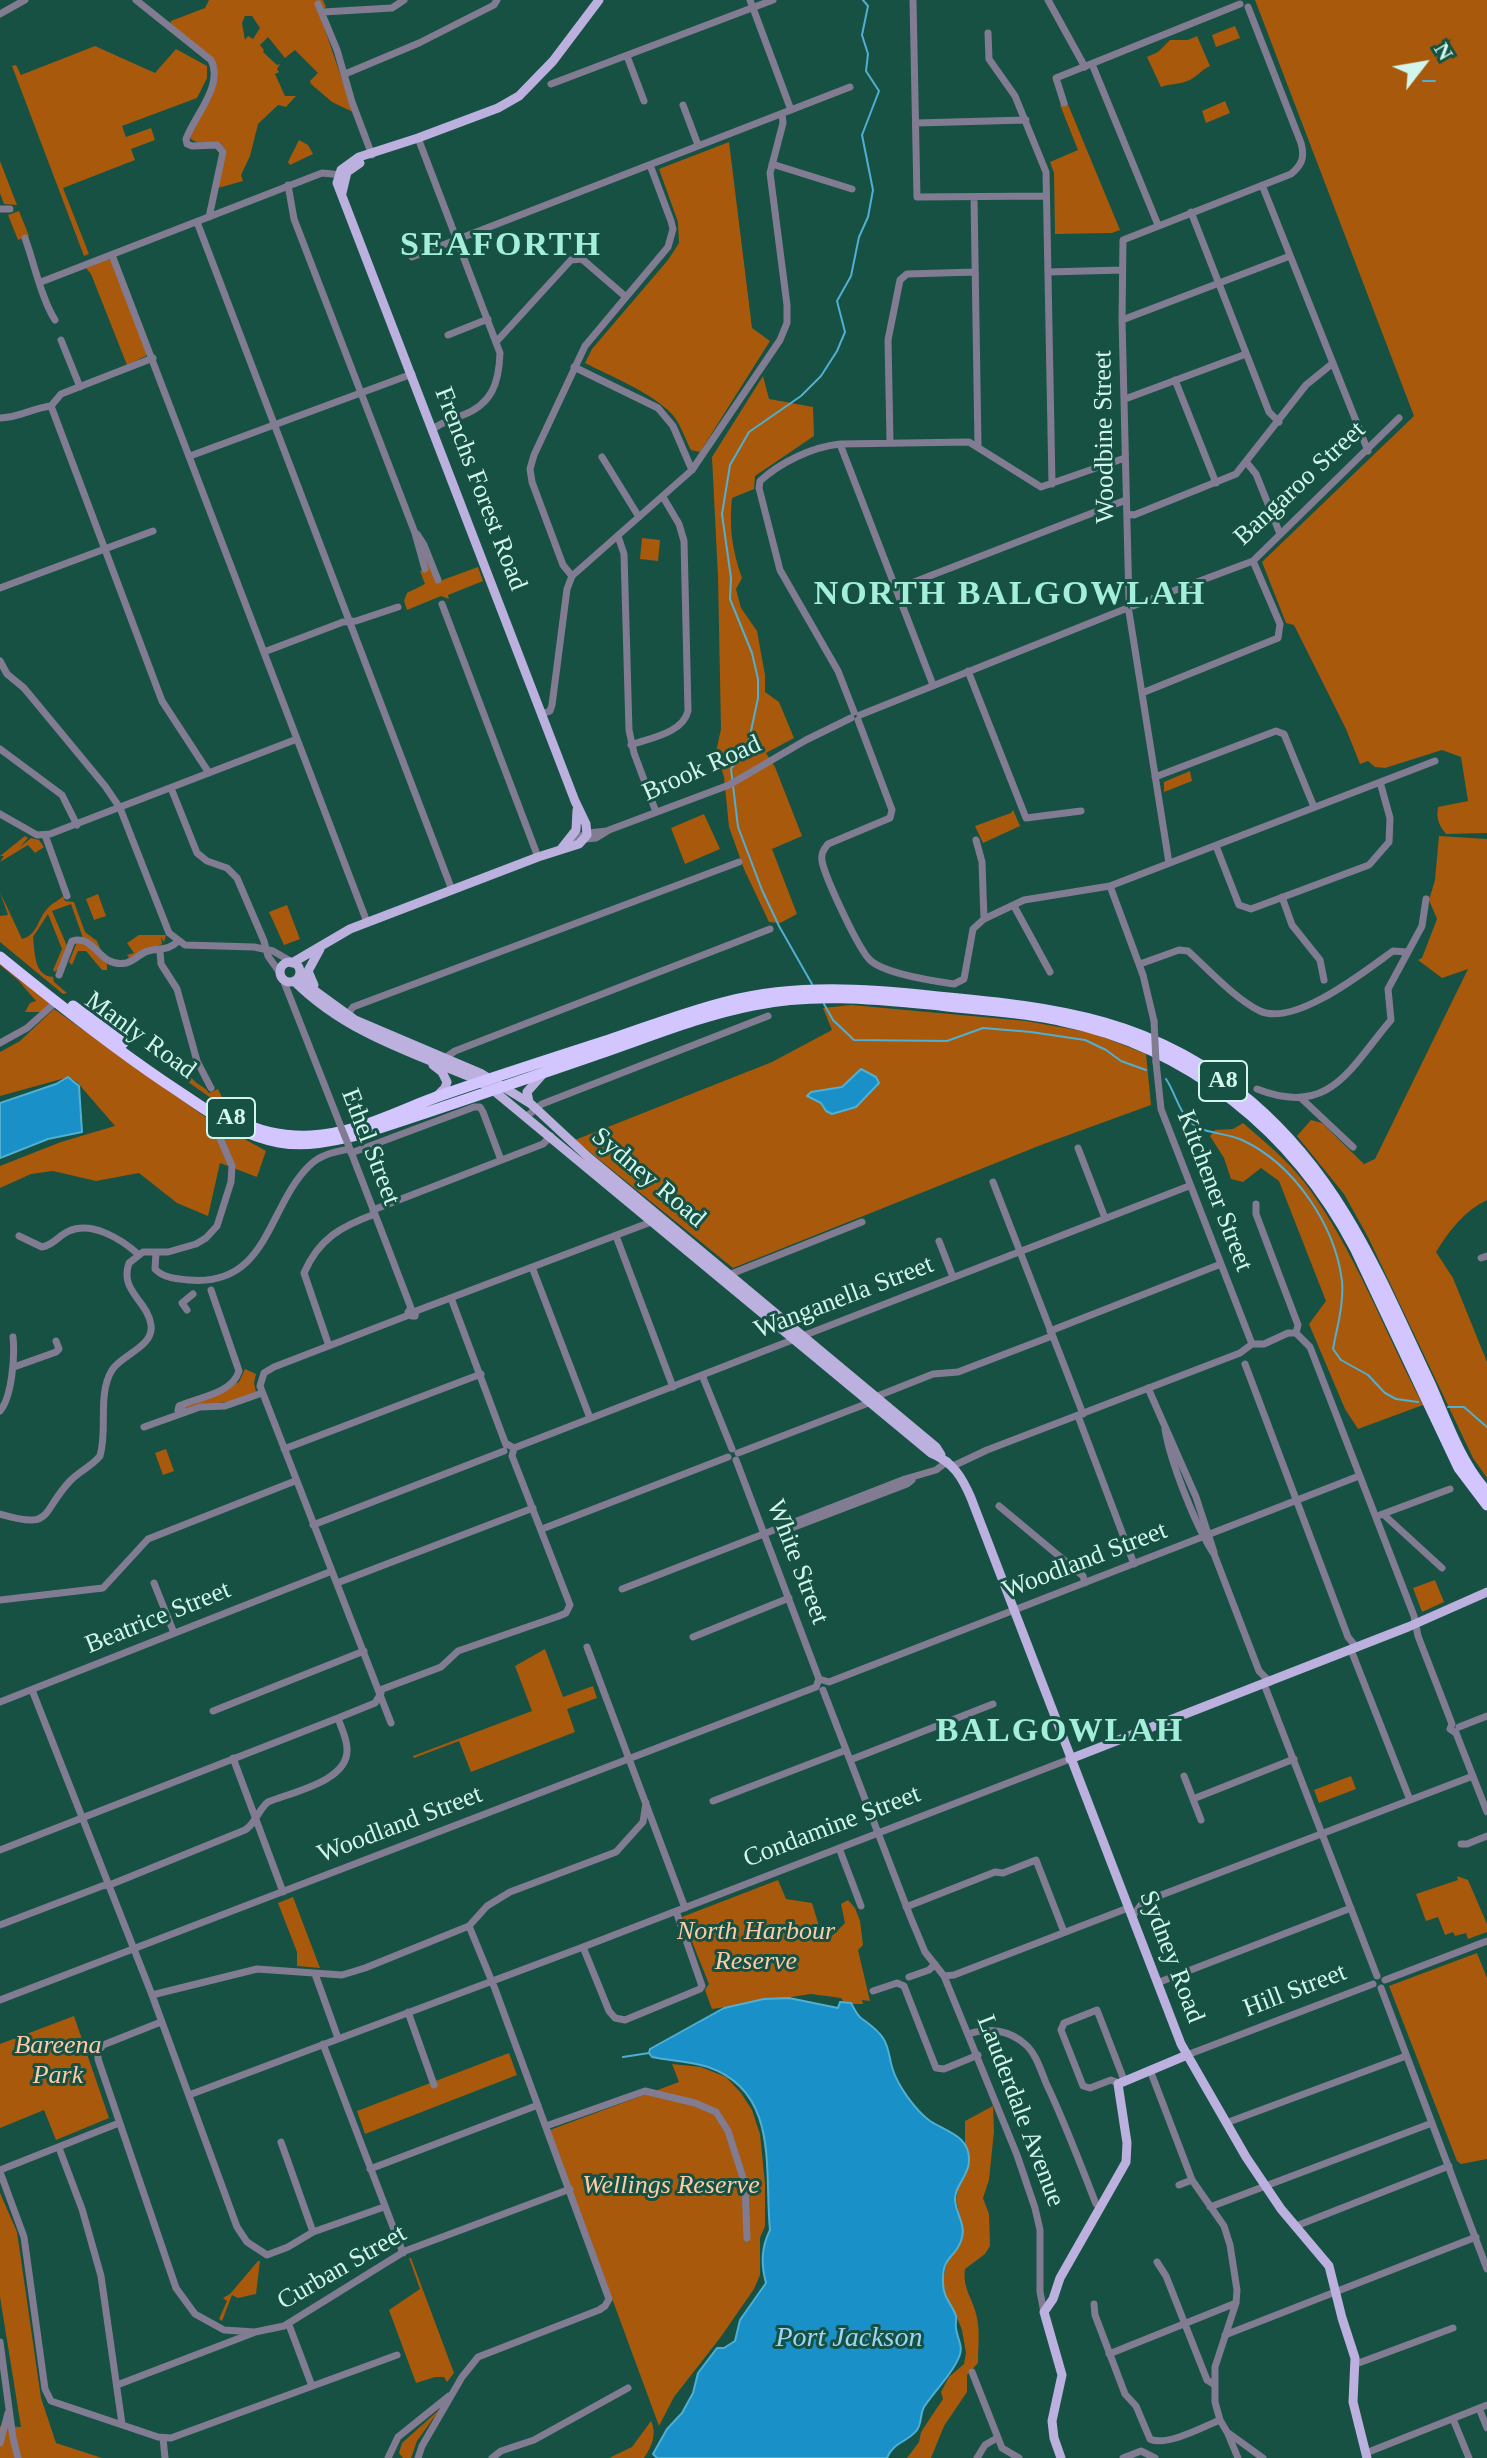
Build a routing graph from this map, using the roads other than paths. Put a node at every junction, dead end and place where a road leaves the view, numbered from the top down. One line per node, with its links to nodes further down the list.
1 (136, 0): 42 (street)
2 (404, 0): 11 (street)
3 (497, 0): 18 (street)
4 (599, 0): 28 (main road)
5 (773, 0): 12 (street)
6 (913, 0): 27 (street)
7 (1048, 0): 17 (street)
8 (23, 1): 14 (street)
9 (1245, 3): 17 (street); 35 (street)
10 (318, 4): 13 (street)
11 (390, 4): 13 (street)
12 (752, 4): 16 (street); 24 (street)
13 (323, 12): 18 (street)
14 (0, 14)
15 (988, 33): 26 (street)
16 (627, 56): 19 (street); 21 (street)
17 (1089, 66): 22 (street); 44 (street)
18 (345, 74): 30 (street)
19 (551, 84)
20 (850, 87): 24 (street)
21 (644, 101)
22 (1064, 103)
23 (683, 105): 29 (street)
24 (791, 110): 25 (street)
25 (782, 114): 29 (street); 31 (street)
26 (1026, 120): 27 (street); 37 (street)
27 (916, 123): 38 (street)
28 (418, 138): 30 (main road); 46 (street)
29 (698, 145): 32 (street)
30 (372, 155): 33 (main road)
31 (772, 164): 36 (street); 85 (street)
32 (650, 165): 46 (street); 55 (street)
33 (341, 175): 34 (street); 66 (main road, Frenchs Forest Road)
34 (288, 185): 42 (street); 69 (street)
35 (1262, 185): 41 (street); 48 (street)
36 (852, 189)
37 (1046, 196): 38 (street); 52 (street)
38 (974, 197): 51 (street)
39 (0, 209): 40 (street)
40 (10, 209)
41 (1191, 212): 44 (street); 54 (street)
42 (209, 217): 43 (street)
43 (197, 222): 47 (street); 75 (street)
44 (1158, 225): 50 (street, Woodbine Street)
45 (25, 238): 53 (street)
46 (457, 239): 49 (street); 56 (street)
47 (112, 255): 53 (street); 63 (street)
48 (1290, 256): 54 (street); 64 (street)
49 (412, 257)
50 (1122, 270): 52 (street); 58 (street, Woodbine Street)
51 (975, 272): 77 (street); 79 (street)
52 (1048, 272): 87 (street)
53 (41, 282): 57 (street)
54 (1218, 283): 58 (street); 62 (street)
55 (626, 297): 61 (street); 65 (street)
56 (488, 319): 59 (street); 61 (street)
57 (55, 320)
58 (1122, 320): 70 (street, Woodbine Street)
59 (448, 335)
60 (61, 340): 68 (street)
61 (497, 341): 76 (street)
62 (1246, 354): 67 (street); 74 (street)
63 (153, 358): 68 (street); 81 (street)
64 (1333, 363): 74 (street); 80 (street)
65 (574, 367): 85 (street); 99 (street)
66 (412, 374): 69 (street); 76 (main road, Frenchs Forest Road)
67 (1175, 380): 70 (street); 86 (street)
68 (80, 387): 71 (street)
69 (362, 394): 75 (street); 93 (street)
70 (1125, 399): 83 (street, Woodbine Street)
71 (51, 406): 72 (street); 96 (street)
72 (0, 418)
73 (1399, 418): 80 (street, Bangaroo Street)
74 (1279, 422): 84 (street)
75 (275, 424): 81 (street); 106 (street)
76 (433, 429): 113 (main road, Frenchs Forest Road)
77 (890, 441): 78 (street); 79 (street)
78 (840, 444): 102 (street); 114 (street)
79 (978, 446): 87 (street)
80 (1368, 451): 94 (street, Bangaroo Street)
81 (190, 456): 107 (street)
82 (602, 457): 91 (street)
83 (1125, 458): 87 (street); 89 (street, Woodbine Street)
84 (1247, 463): 86 (street); 94 (street)
85 (692, 470): 88 (street)
86 (1216, 483): 90 (street)
87 (1052, 484)
88 (663, 497): 91 (street); 116 (street)
89 (1126, 500): 90 (street, Woodbine Street); 102 (street)
90 (1127, 514): 105 (street, Woodbine Street)
91 (639, 517): 95 (street)
92 (153, 531): 96 (street)
93 (415, 533): 98 (street); 100 (street)
94 (1280, 534): 97 (street, Bangaroo Street)
95 (618, 536): 99 (street); 116 (street)
96 (104, 548): 101 (street); 119 (street)
97 (1253, 561): 105 (street, Bangaroo Street); 112 (street)
98 (425, 569)
99 (572, 576): 113 (street)
100 (438, 580)
101 (0, 588)
102 (896, 589): 111 (street)
103 (442, 604): 136 (street)
104 (398, 607): 106 (street)
105 (1129, 607): 109 (street, Bangaroo Street); 112 (street, Woodbine Street)
106 (350, 622): 107 (street); 140 (street)
107 (264, 652): 115 (street)
108 (0, 661): 110 (street)
109 (968, 671): 111 (street, Bangaroo Street); 126 (street)
110 (4, 672): 125 (street)
111 (933, 685): 114 (street, Bangaroo Street)
112 (1142, 693): 120 (street, Woodbine Street)
113 (542, 714): 123 (main road, Frenchs Forest Road)
114 (856, 716): 127 (street, Brook Road); 145 (street)
115 (297, 739): 119 (street); 146 (street)
116 (631, 745): 127 (street)
117 (0, 749): 129 (street)
118 (1435, 761): 121 (street)
119 (209, 773): 122 (street)
120 (1155, 777): 124 (street); 138 (street, Woodbine Street)
121 (1380, 782): 124 (street); 142 (street)
122 (171, 788): 125 (street); 152 (street)
123 (575, 801): 130 (main road, Frenchs Forest Road); 132 (main road, Frenchs Forest Road)
124 (1314, 807): 135 (street)
125 (120, 808): 129 (street); 148 (street)
126 (1081, 811)
127 (656, 812): 132 (street, Brook Road)
128 (0, 814): 131 (street)
129 (77, 825): 131 (street)
130 (577, 826): 132 (main road); 134 (main road)
131 (45, 835): 141 (street)
132 (585, 836): 134 (main road)
133 (976, 840): 145 (street)
134 (564, 846): 136 (main road)
135 (1216, 846): 138 (street); 142 (street)
136 (538, 857): 140 (main road)
137 (739, 862): 168 (street)
138 (1169, 863): 139 (street)
139 (1110, 886): 144 (street); 156 (street, Kitchener Street)
140 (452, 890): 146 (main road)
141 (67, 896)
142 (1282, 897): 161 (street)
143 (1426, 899): 153 (street)
144 (1014, 906): 145 (street); 157 (street)
145 (984, 919)
146 (367, 922): 149 (main road)
147 (770, 929): 171 (street)
148 (177, 942): 151 (street); 152 (street)
149 (321, 947): 155 (main road); 160 (main road); 163 (main road)
150 (0, 949): 166 (highway, Manly Road / A8)
151 (160, 951): 158 (street); 174 (street)
152 (267, 951): 155 (street); 159 (street)
153 (1406, 952): 156 (street); 177 (street)
154 (0, 957): 166 (highway, Manly Road / A8)
155 (292, 962): 159 (main road); 160 (main road)
156 (1140, 964): 189 (street, Kitchener Street, bridge)
157 (1050, 972)
158 (59, 975)
159 (281, 975): 160 (main road); 165 (street, Ethel Street)
160 (297, 976): 162 (main road, Sydney Road); 163 (main road, Sydney Road); 165 (street, Ethel Street)
161 (1324, 980)
162 (304, 990): 165 (street); 168 (main road, Sydney Road)
163 (319, 992): 168 (main road, Sydney Road)
164 (817, 993): 172 (highway, A8); 173 (highway, A8); 237 (highway, A8); 239 (highway, A8)
165 (292, 998): 186 (street, Ethel Street, bridge)
166 (58, 1000): 169 (street); 176 (highway, Manly Road / A8); 179 (highway, Manly Road / A8)
167 (768, 1016): 178 (street)
168 (345, 1018): 170 (main road, Sydney Road); 171 (main road, Sydney Road)
169 (0, 1043)
170 (426, 1059): 171 (main road, Sydney Road); 176 (main road)
171 (441, 1061): 173 (main road, Sydney Road)
172 (544, 1072): 173 (highway, A8); 178 (main road)
173 (493, 1084): 176 (highway, Manly Road / A8); 178 (main road, Sydney Road); 180 (main road, Sydney Road); 181 (highway, Manly Road / A8)
174 (211, 1088)
175 (1257, 1089): 177 (street)
176 (434, 1098)
177 (1302, 1099): 184 (street)
178 (533, 1106): 180 (street); 192 (main road, Sydney Road)
179 (208, 1112): 181 (highway, Manly Road / A8); 182 (street)
180 (527, 1116): 183 (main road, Sydney Road)
181 (228, 1124): 182 (street)
182 (216, 1132): 199 (street)
183 (551, 1136): 187 (street); 192 (main road, Sydney Road)
184 (1353, 1147)
185 (1078, 1148): 193 (street)
186 (349, 1149): 187 (street); 191 (street, Ethel Street); 199 (street)
187 (501, 1160): 191 (street)
188 (993, 1182): 198 (street)
189 (1189, 1186): 193 (street, Wanganella Street); 201 (street, Kitchener Street)
190 (1256, 1204): 211 (street)
191 (374, 1212): 209 (street, Ethel Street); 216 (street)
192 (654, 1218): 196 (street); 203 (main road, Sydney Road)
193 (1105, 1218): 198 (street, Wanganella Street)
194 (862, 1222): 203 (street)
195 (19, 1236): 200 (street)
196 (616, 1236): 202 (street); 221 (street)
197 (939, 1241): 204 (street)
198 (1019, 1251): 204 (street, Wanganella Street); 210 (street)
199 (156, 1252): 200 (street)
200 (138, 1254): 242 (street)
201 (1221, 1264): 210 (street); 215 (street, Kitchener Street)
202 (532, 1267): 207 (street); 228 (street)
203 (725, 1277): 213 (main road, Sydney Road)
204 (953, 1277): 213 (street, Wanganella Street)
205 (211, 1290): 226 (street)
206 (193, 1294): 208 (street)
207 (451, 1298): 209 (street); 219 (street)
208 (187, 1310)
209 (412, 1311): 216 (street)
210 (1051, 1333): 224 (street); 227 (street)
211 (1296, 1333): 215 (street); 234 (street)
212 (13, 1337): 218 (street)
213 (797, 1337): 220 (street, Wanganella Street); 224 (main road, Sydney Road)
214 (56, 1341): 218 (street)
215 (1252, 1344): 222 (street)
216 (329, 1346): 223 (street)
217 (1245, 1364): 238 (street)
218 (14, 1367): 225 (street)
219 (481, 1374): 230 (street); 231 (street)
220 (702, 1375): 221 (street, Wanganella Street); 232 (street, White Street)
221 (673, 1387): 228 (street, Wanganella Street)
222 (1148, 1388): 227 (street); 247 (street)
223 (262, 1393): 226 (street); 230 (street)
224 (873, 1400): 232 (street); 233 (main road, Sydney Road)
225 (0, 1411)
226 (184, 1411): 229 (street)
227 (1080, 1415): 233 (street); 248 (street)
228 (590, 1418): 231 (street, Wanganella Street)
229 (144, 1427)
230 (284, 1449): 235 (street)
231 (509, 1449): 241 (street); 244 (street, Wanganella Street)
232 (733, 1455): 245 (street); 246 (street, White Street)
233 (948, 1462): 246 (street); 258 (main road, Sydney Road)
234 (1359, 1476): 238 (street, Woodland Street); 243 (street)
235 (295, 1481): 244 (street); 257 (street)
236 (1450, 1489): 243 (street)
237 (1487, 1492)
238 (1297, 1501): 247 (street, Woodland Street); 263 (street)
239 (1487, 1505)
240 (999, 1506): 253 (street)
241 (533, 1508): 245 (street); 252 (street)
242 (0, 1514)
243 (1380, 1516): 249 (street); 259 (street)
244 (313, 1525): 250 (street)
245 (542, 1529): 268 (street)
246 (765, 1535): 254 (street); 256 (street, White Street)
247 (1207, 1536): 248 (street, Woodland Street); 265 (street)
248 (1134, 1564): 253 (street, Woodland Street)
249 (1442, 1568)
250 (332, 1571): 252 (street); 260 (street, Beatrice Street)
251 (154, 1583): 260 (street)
252 (337, 1583): 264 (street)
253 (1085, 1583): 258 (street, Woodland Street)
254 (622, 1589)
255 (1487, 1592): 259 (main road, Condamine Street)
256 (789, 1598): 261 (street); 266 (street, White Street)
257 (0, 1600)
258 (1013, 1611): 266 (street, Woodland Street); 279 (main road, Sydney Road)
259 (1416, 1624): 263 (main road, Condamine Street); 275 (street)
260 (174, 1633): 267 (street, Beatrice Street)
261 (693, 1637)
262 (587, 1647): 278 (street)
263 (1354, 1649): 265 (main road, Condamine Street); 285 (street)
264 (364, 1651): 268 (street); 271 (street)
265 (1267, 1683): 279 (main road, Condamine Street); 280 (street)
266 (821, 1685): 276 (street, White Street); 278 (street, Woodland Street)
267 (32, 1690): 269 (street, Beatrice Street); 289 (street)
268 (380, 1692): 273 (street); 274 (street)
269 (0, 1702)
270 (993, 1704): 281 (street)
271 (213, 1711)
272 (1487, 1716): 275 (street)
273 (338, 1718): 277 (street); 290 (street)
274 (391, 1723)
275 (1456, 1728): 283 (street)
276 (846, 1750): 281 (street, White Street); 286 (street)
277 (233, 1758): 289 (street); 290 (street)
278 (629, 1759): 287 (street); 299 (street, Woodland Street)
279 (1070, 1759): 292 (street, Condamine Street); 305 (main road, Sydney Road)
280 (1294, 1759): 284 (street); 293 (street)
281 (850, 1760): 292 (street, White Street)
282 (1184, 1776): 284 (street)
283 (1473, 1776): 285 (street); 288 (street)
284 (1193, 1799): 291 (street)
285 (1410, 1800): 293 (street)
286 (713, 1801)
287 (646, 1803): 302 (street); 307 (street)
288 (1487, 1812)
289 (82, 1818): 297 (street); 298 (street)
290 (256, 1819): 298 (street); 299 (street)
291 (1201, 1820)
292 (879, 1833): 296 (street, Condamine Street); 301 (street, White Street)
293 (1323, 1834): 303 (street); 305 (street)
294 (1487, 1836): 295 (street)
295 (1461, 1844)
296 (839, 1848): 300 (street); 302 (street, Condamine Street)
297 (0, 1850)
298 (108, 1884): 306 (street); 311 (street)
299 (283, 1892): 311 (street, Woodland Street)
300 (861, 1906)
301 (906, 1907): 308 (street); 313 (street, White Street)
302 (685, 1908): 304 (street, Condamine Street)
303 (1351, 1908): 317 (street); 318 (street)
304 (676, 1911): 310 (street, Condamine Street); 310 (street)
305 (1130, 1912): 308 (street); 318 (main road, Sydney Road)
306 (0, 1925)
307 (469, 1926): 314 (street); 316 (street)
308 (1064, 1932): 313 (street)
309 (1485, 1942): 312 (street); 317 (street, Hill Street)
310 (583, 1947): 316 (street, Condamine Street)
311 (133, 1949): 320 (street); 321 (street, Woodland Street)
312 (1487, 1953)
313 (940, 1970): 315 (street); 324 (street, Lauderdale Avenue)
314 (315, 1974): 320 (street); 325 (street)
315 (909, 1977)
316 (492, 1981): 322 (street, Condamine Street); 334 (street)
317 (1379, 1982): 328 (street, Hill Street); 329 (street)
318 (1157, 1983): 328 (main road, Sydney Road)
319 (873, 1991): 327 (street)
320 (152, 1995): 323 (street)
321 (0, 2000)
322 (408, 2012): 325 (street, Condamine Street); 332 (street)
323 (161, 2022): 333 (street); 335 (street, Curban Street)
324 (968, 2034): 327 (street, Lauderdale Avenue); 349 (street)
325 (338, 2038): 326 (street, Condamine Street)
326 (323, 2044): 333 (street, Condamine Street); 342 (street)
327 (978, 2055): 361 (street, Lauderdale Avenue)
328 (1187, 2055): 330 (main road); 336 (main road, Sydney Road)
329 (1406, 2056): 336 (street); 337 (street)
330 (1150, 2070): 331 (main road); 344 (street)
331 (1122, 2082): 331 (street); 349 (main road)
332 (434, 2085)
333 (189, 2095): 352 (street)
334 (538, 2105): 338 (street); 342 (street)
335 (119, 2123): 340 (street); 365 (street, Curban Street)
336 (1226, 2123): 346 (main road, Sydney Road)
337 (1432, 2123): 341 (street); 346 (street)
338 (546, 2126): 347 (street); 354 (street)
339 (281, 2142): 352 (street)
340 (59, 2148): 343 (street); 376 (street)
341 (1449, 2166): 351 (street); 353 (street)
342 (370, 2169): 348 (street)
343 (0, 2171): 385 (street)
344 (1192, 2180): 345 (street); 350 (street)
345 (1179, 2185)
346 (1267, 2188): 350 (street); 351 (main road, Sydney Road)
347 (570, 2189): 355 (street, Curban Street); 380 (street)
348 (384, 2207): 352 (street); 355 (street)
349 (1100, 2207): 361 (main road)
350 (1210, 2207): 359 (street)
351 (1296, 2226): 358 (main road, Sydney Road)
352 (313, 2232)
353 (1476, 2237): 357 (street); 358 (street)
354 (747, 2238)
355 (403, 2253): 363 (street, Curban Street)
356 (1157, 2262): 362 (street)
357 (1487, 2269)
358 (1336, 2292): 367 (street); 374 (main road, Sydney Road)
359 (1236, 2303): 362 (street); 367 (street)
360 (1094, 2304): 371 (street)
361 (1044, 2312): 401 (main road, Lauderdale Avenue)
362 (1185, 2323): 371 (street); 373 (street)
363 (289, 2325): 366 (street, Curban Street); 378 (street)
364 (1453, 2328): 374 (street)
365 (224, 2330): 366 (street, Curban Street); 369 (street)
366 (255, 2332): 369 (street)
367 (1224, 2336): 370 (street)
368 (0, 2342): 382 (street)
369 (223, 2346): 376 (street)
370 (1219, 2351): 373 (street); 377 (street)
371 (1109, 2354): 384 (street)
372 (397, 2355): 378 (street)
373 (1199, 2359): 377 (street)
374 (1356, 2364): 393 (main road, Sydney Road)
375 (972, 2372): 391 (street)
376 (117, 2385): 385 (street)
377 (1215, 2385): 384 (street)
378 (312, 2386): 390 (street)
379 (628, 2388): 398 (street)
380 (451, 2394): 396 (street); 397 (street)
381 (1483, 2406): 383 (street); 386 (street)
382 (9, 2411): 388 (street); 389 (street)
383 (1453, 2419): 393 (street); 406 (street)
384 (1220, 2420): 387 (street)
385 (122, 2424): 390 (street)
386 (1487, 2428)
387 (1227, 2432): 404 (street); 405 (street)
388 (3, 2433): 389 (street); 392 (street)
389 (13, 2433): 394 (street)
390 (163, 2438): 395 (street)
391 (997, 2438): 399 (street); 400 (street)
392 (0, 2443)
393 (1367, 2455)
394 (18, 2458)
395 (165, 2458)
396 (388, 2458)
397 (418, 2458)
398 (492, 2458)
399 (977, 2458)
400 (1019, 2458)
401 (1061, 2458)
402 (1123, 2458): 403 (street)
403 (1155, 2458)
404 (1238, 2458)
405 (1263, 2458)
406 (1469, 2458)

